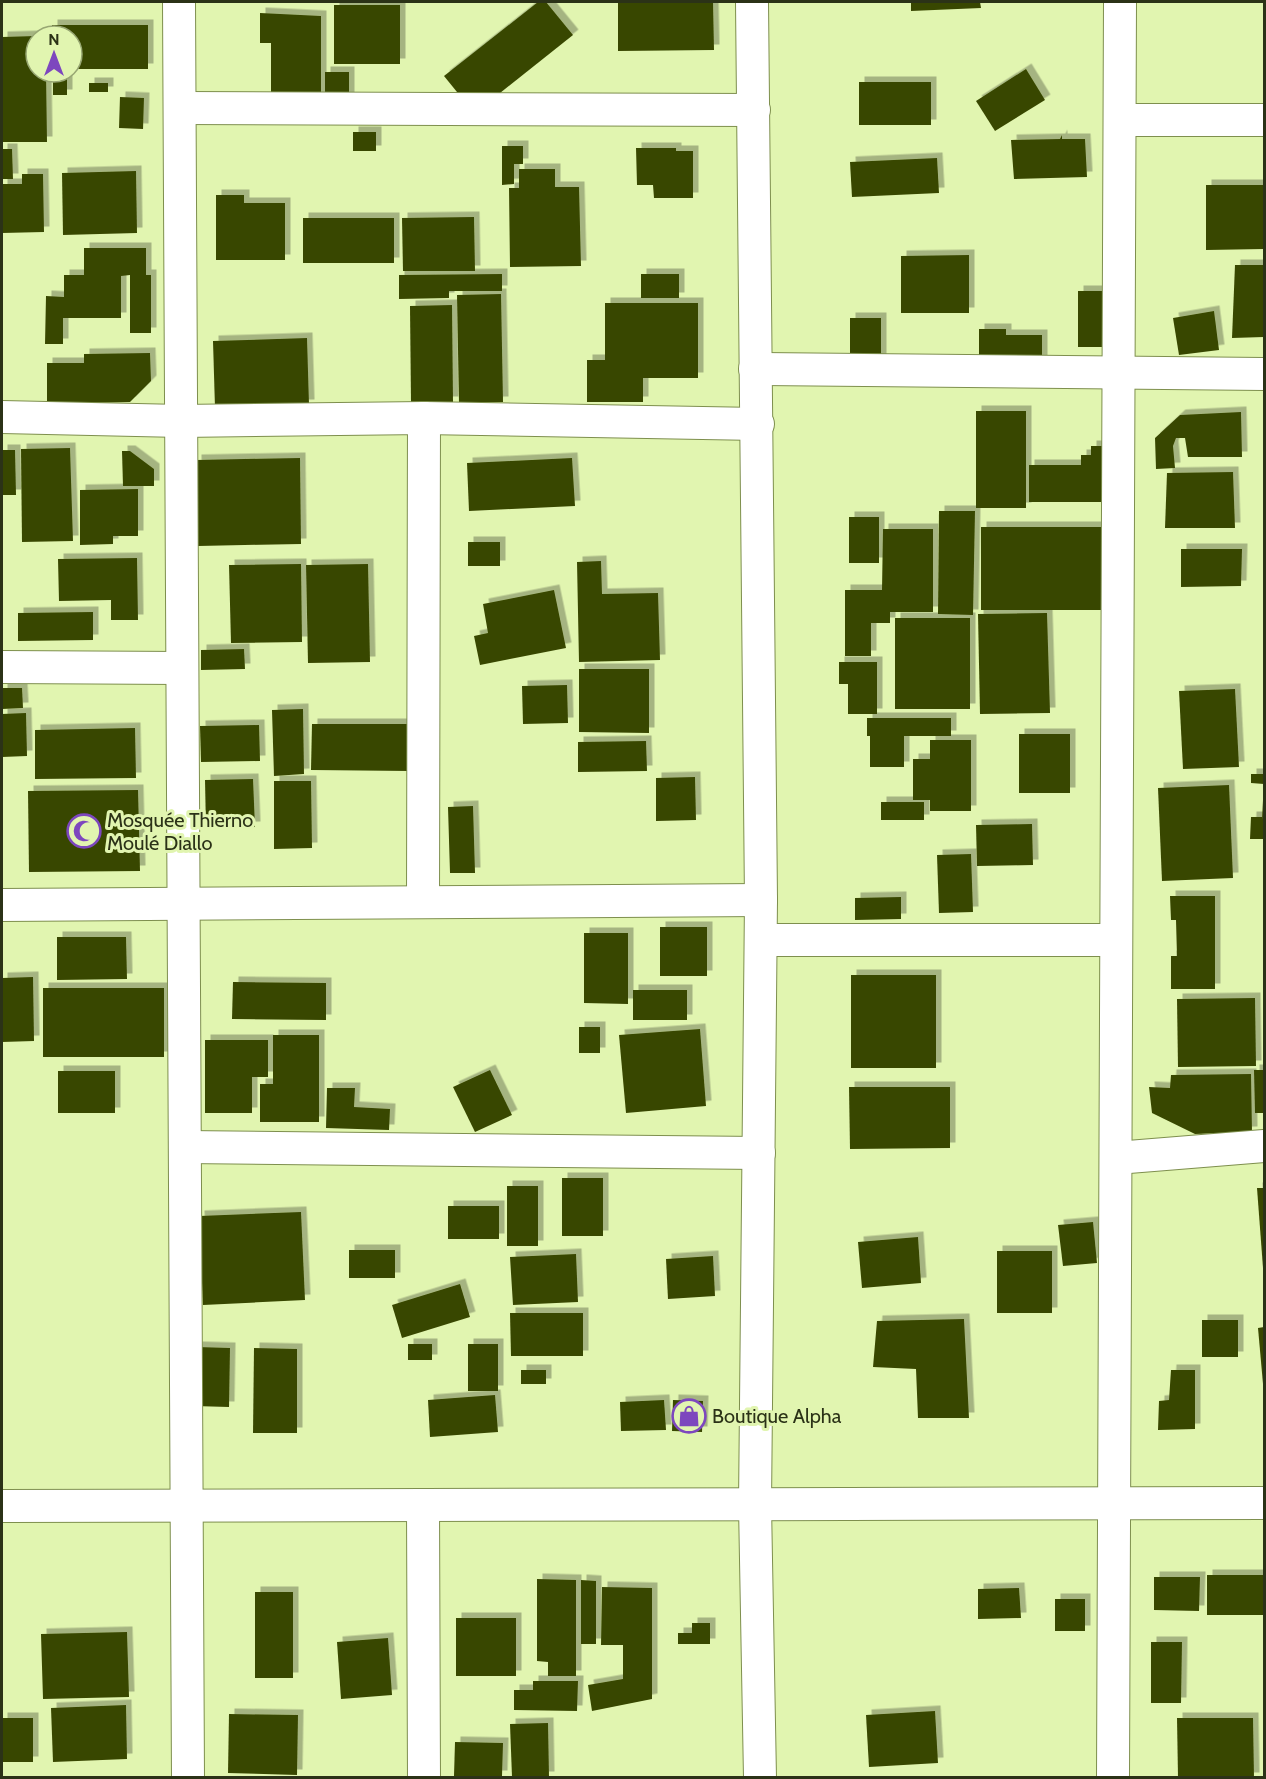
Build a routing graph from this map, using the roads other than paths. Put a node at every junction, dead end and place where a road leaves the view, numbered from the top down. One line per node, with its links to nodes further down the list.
1 (179, 2): 4 (street)
2 (752, 2): 5 (street)
3 (1120, 2): 6 (street)
4 (180, 108): 5 (street); 13 (street)
5 (754, 110): 8 (street)
6 (1120, 120): 7 (street); 9 (street)
7 (1264, 120)
8 (755, 369): 9 (street); 14 (street)
9 (1119, 372): 10 (street); 22 (street)
10 (1264, 374)
11 (2, 417): 13 (street)
12 (424, 418): 13 (street); 14 (street); 18 (street)
13 (181, 421): 16 (street)
14 (758, 424): 17 (street)
15 (2, 667): 16 (street)
16 (182, 668): 20 (street)
17 (761, 900): 18 (street); 21 (street)
18 (423, 902): 20 (street)
19 (2, 905): 20 (street)
20 (184, 906): 24 (street)
21 (761, 940): 22 (street); 25 (street)
22 (1116, 940): 26 (street)
23 (1264, 1146): 26 (street)
24 (185, 1147): 25 (street); 32 (street)
25 (759, 1153): 29 (street)
26 (1116, 1158): 27 (street)
27 (1114, 1503): 28 (street); 29 (street); 36 (street)
28 (1264, 1503)
29 (755, 1504): 30 (street); 35 (street)
30 (423, 1505): 32 (street); 34 (street)
31 (2, 1506): 32 (street)
32 (187, 1506): 33 (street)
33 (188, 1778)
34 (424, 1778)
35 (760, 1778)
36 (1113, 1778)

